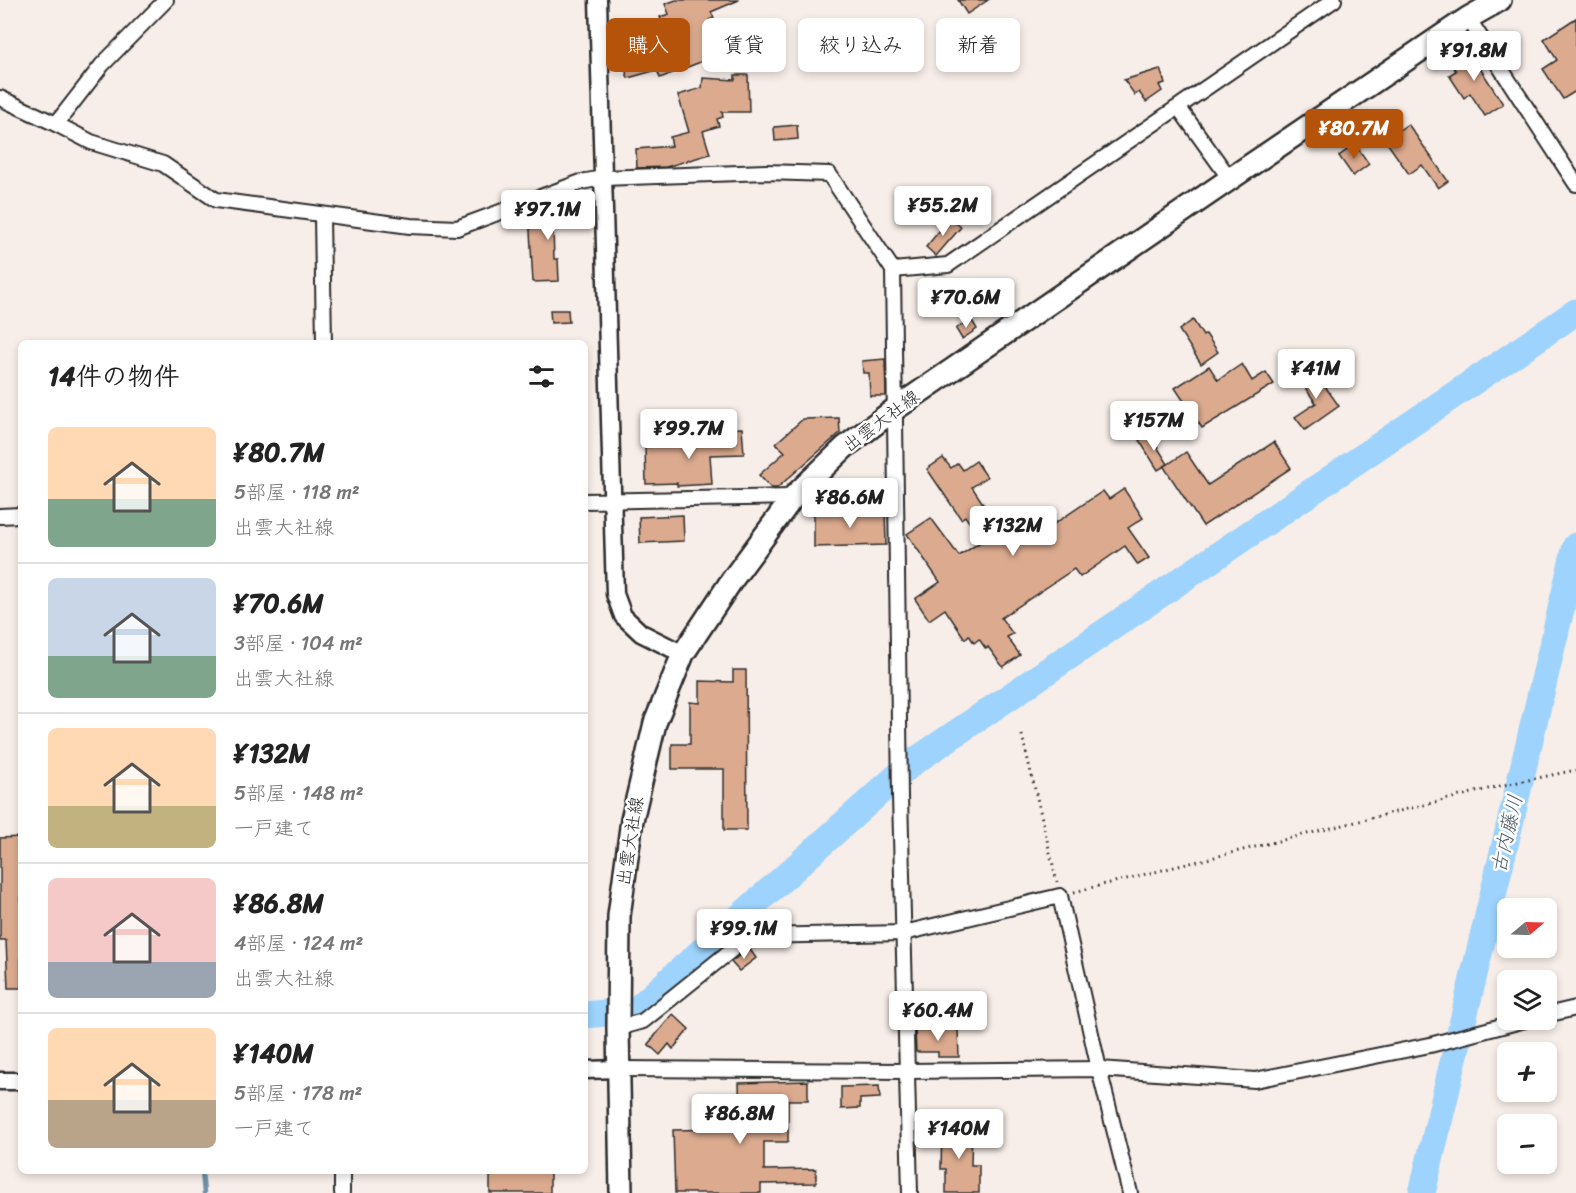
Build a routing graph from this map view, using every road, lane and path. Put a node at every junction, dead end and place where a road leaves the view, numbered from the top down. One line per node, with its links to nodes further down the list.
1 (166, 0): 8 (street)
2 (598, 0): 9 (street)
3 (1334, 0): 7 (street)
4 (1500, 0): 5 (main road, 出雲大社線)
5 (1468, 18): 10 (main road, 出雲大社線); 11 (street)
6 (0, 98): 8 (street)
7 (1179, 108): 10 (street); 13 (street)
8 (56, 124): 12 (street)
9 (603, 178): 12 (street); 13 (street); 18 (street)
10 (1230, 178): 15 (main road, 出雲大社線)
11 (1576, 184)
12 (321, 216): 14 (street)
13 (893, 270): 15 (street)
14 (324, 340)
15 (895, 409): 16 (street); 17 (main road, 出雲大社線)
16 (896, 495): 17 (street); 26 (street)
17 (794, 496): 18 (street); 22 (main road, 出雲大社線)
18 (611, 500): 19 (street); 22 (street)
19 (588, 501)
20 (18, 515): 21 (street)
21 (0, 516)
22 (683, 654): 29 (main road, 出雲大社線)
23 (1022, 735): 25 (path)
24 (1576, 770): 25 (path)
25 (1060, 896): 26 (street); 32 (street)
26 (904, 933): 29 (street); 34 (street)
27 (1576, 1008): 28 (street)
28 (1557, 1012)
29 (618, 1026): 31 (main road, 出雲大社線)
30 (1497, 1027): 32 (street)
31 (618, 1069): 33 (street); 34 (street); 39 (main road, 出雲大社線)
32 (1099, 1069): 34 (street); 41 (street)
33 (588, 1070)
34 (907, 1071): 40 (street)
35 (0, 1081): 36 (street)
36 (18, 1081)
37 (342, 1174): 38 (street)
38 (342, 1193)
39 (621, 1193)
40 (909, 1193)
41 (1130, 1193)

